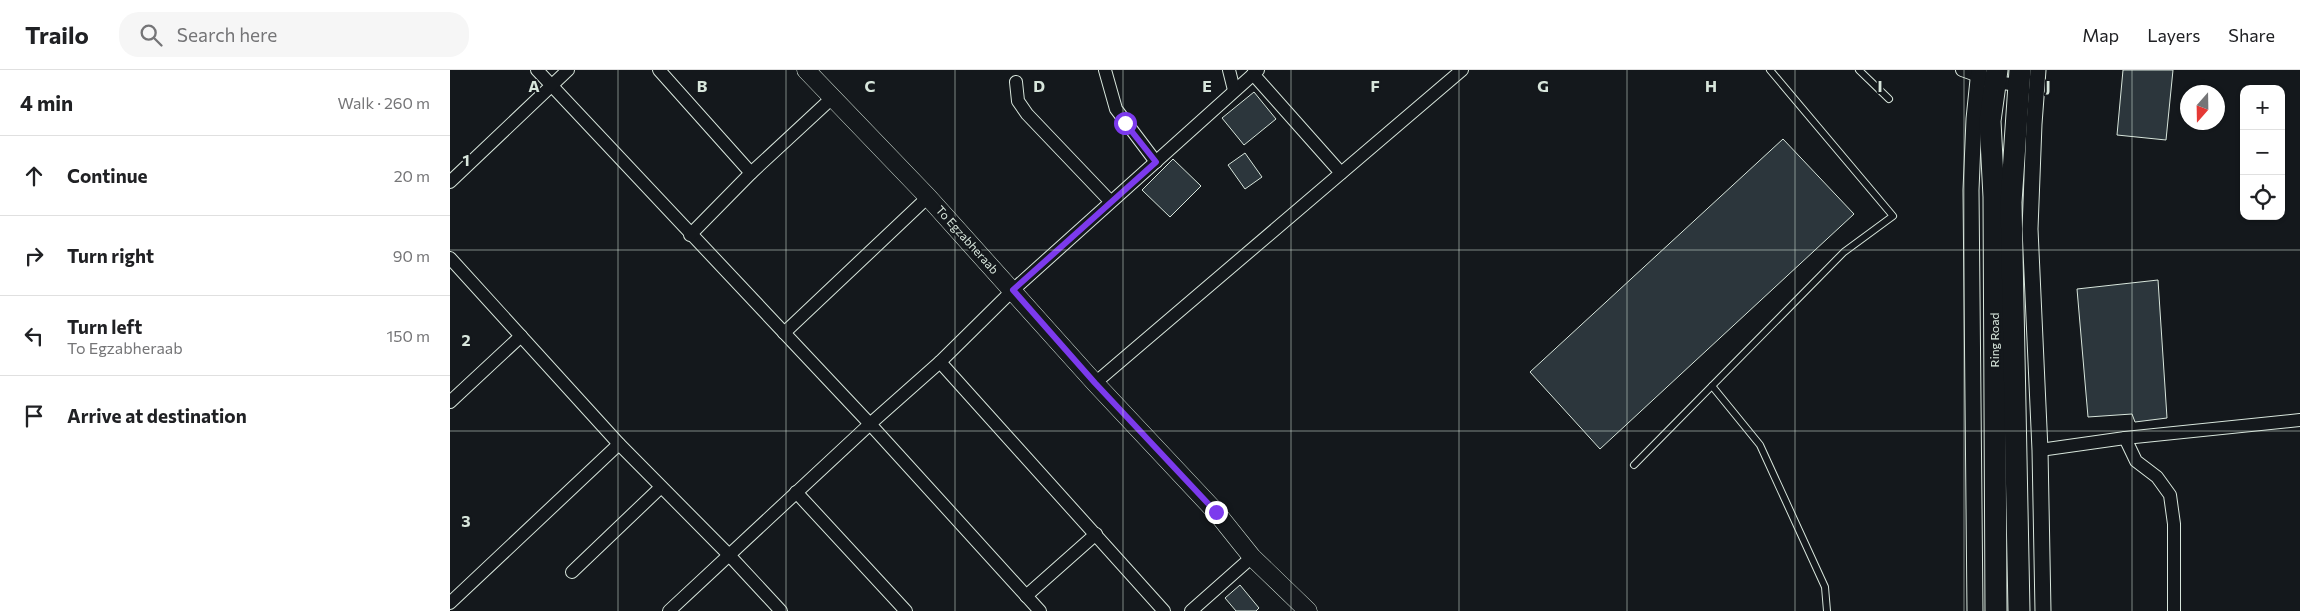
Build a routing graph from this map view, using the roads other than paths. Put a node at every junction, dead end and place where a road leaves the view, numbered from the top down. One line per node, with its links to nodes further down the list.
1 (537, 70): 16 (street)
2 (568, 70): 16 (street)
3 (659, 70): 21 (street)
4 (806, 70): 18 (main road, To Egzabheraab)
5 (1105, 70): 20 (street)
6 (1229, 70): 17 (street)
7 (1462, 70): 22 (street)
8 (1770, 70): 33 (lane)
9 (1858, 70): 19 (lane)
10 (1962, 70): 13 (street)
11 (2038, 70): 39 (street)
12 (1256, 72): 17 (street); 22 (street)
13 (1987, 75): 14 (street); 57 (street); 58 (highway, Ring Road)
14 (2019, 77): 59 (highway, Ring Road)
15 (1016, 82): 25 (street)
16 (551, 86): 23 (street); 26 (street)
17 (1234, 90): 20 (street)
18 (832, 98): 21 (street); 24 (main road, To Egzabheraab)
19 (1889, 99)
20 (1156, 162): 25 (street)
21 (751, 173): 26 (street)
22 (1341, 173): 32 (street)
23 (450, 182)
24 (928, 198): 28 (main road, To Egzabheraab); 29 (street)
25 (1110, 201): 28 (street)
26 (690, 234): 29 (street)
27 (450, 258): 30 (street)
28 (1013, 290): 31 (street); 32 (main road, To Egzabheraab)
29 (784, 333): 36 (street)
30 (521, 336): 34 (street); 38 (street)
31 (940, 362): 36 (street); 43 (street)
32 (1095, 383): 45 (main road, To Egzabheraab)
33 (1712, 386): 40 (lane); 56 (lane)
34 (450, 402)
35 (2300, 420): 37 (street)
36 (870, 424): 42 (street); 47 (street)
37 (2125, 438): 39 (street); 61 (street)
38 (619, 444): 41 (street); 48 (street)
39 (2040, 450): 60 (street)
40 (1634, 465)
41 (660, 488): 44 (street); 46 (street)
42 (796, 492): 44 (street); 51 (street)
43 (1096, 534): 47 (street); 53 (street)
44 (729, 555): 49 (street); 50 (street)
45 (1252, 556): 54 (street); 55 (main road, To Egzabheraab)
46 (572, 572)
47 (1026, 596): 52 (street)
48 (450, 603)
49 (669, 611)
50 (781, 611)
51 (906, 611)
52 (1040, 611)
53 (1164, 611)
54 (1191, 611)
55 (1308, 611)
56 (1827, 611)
57 (1975, 611)
58 (1996, 611)
59 (2019, 611)
60 (2043, 611)
61 (2174, 611)

